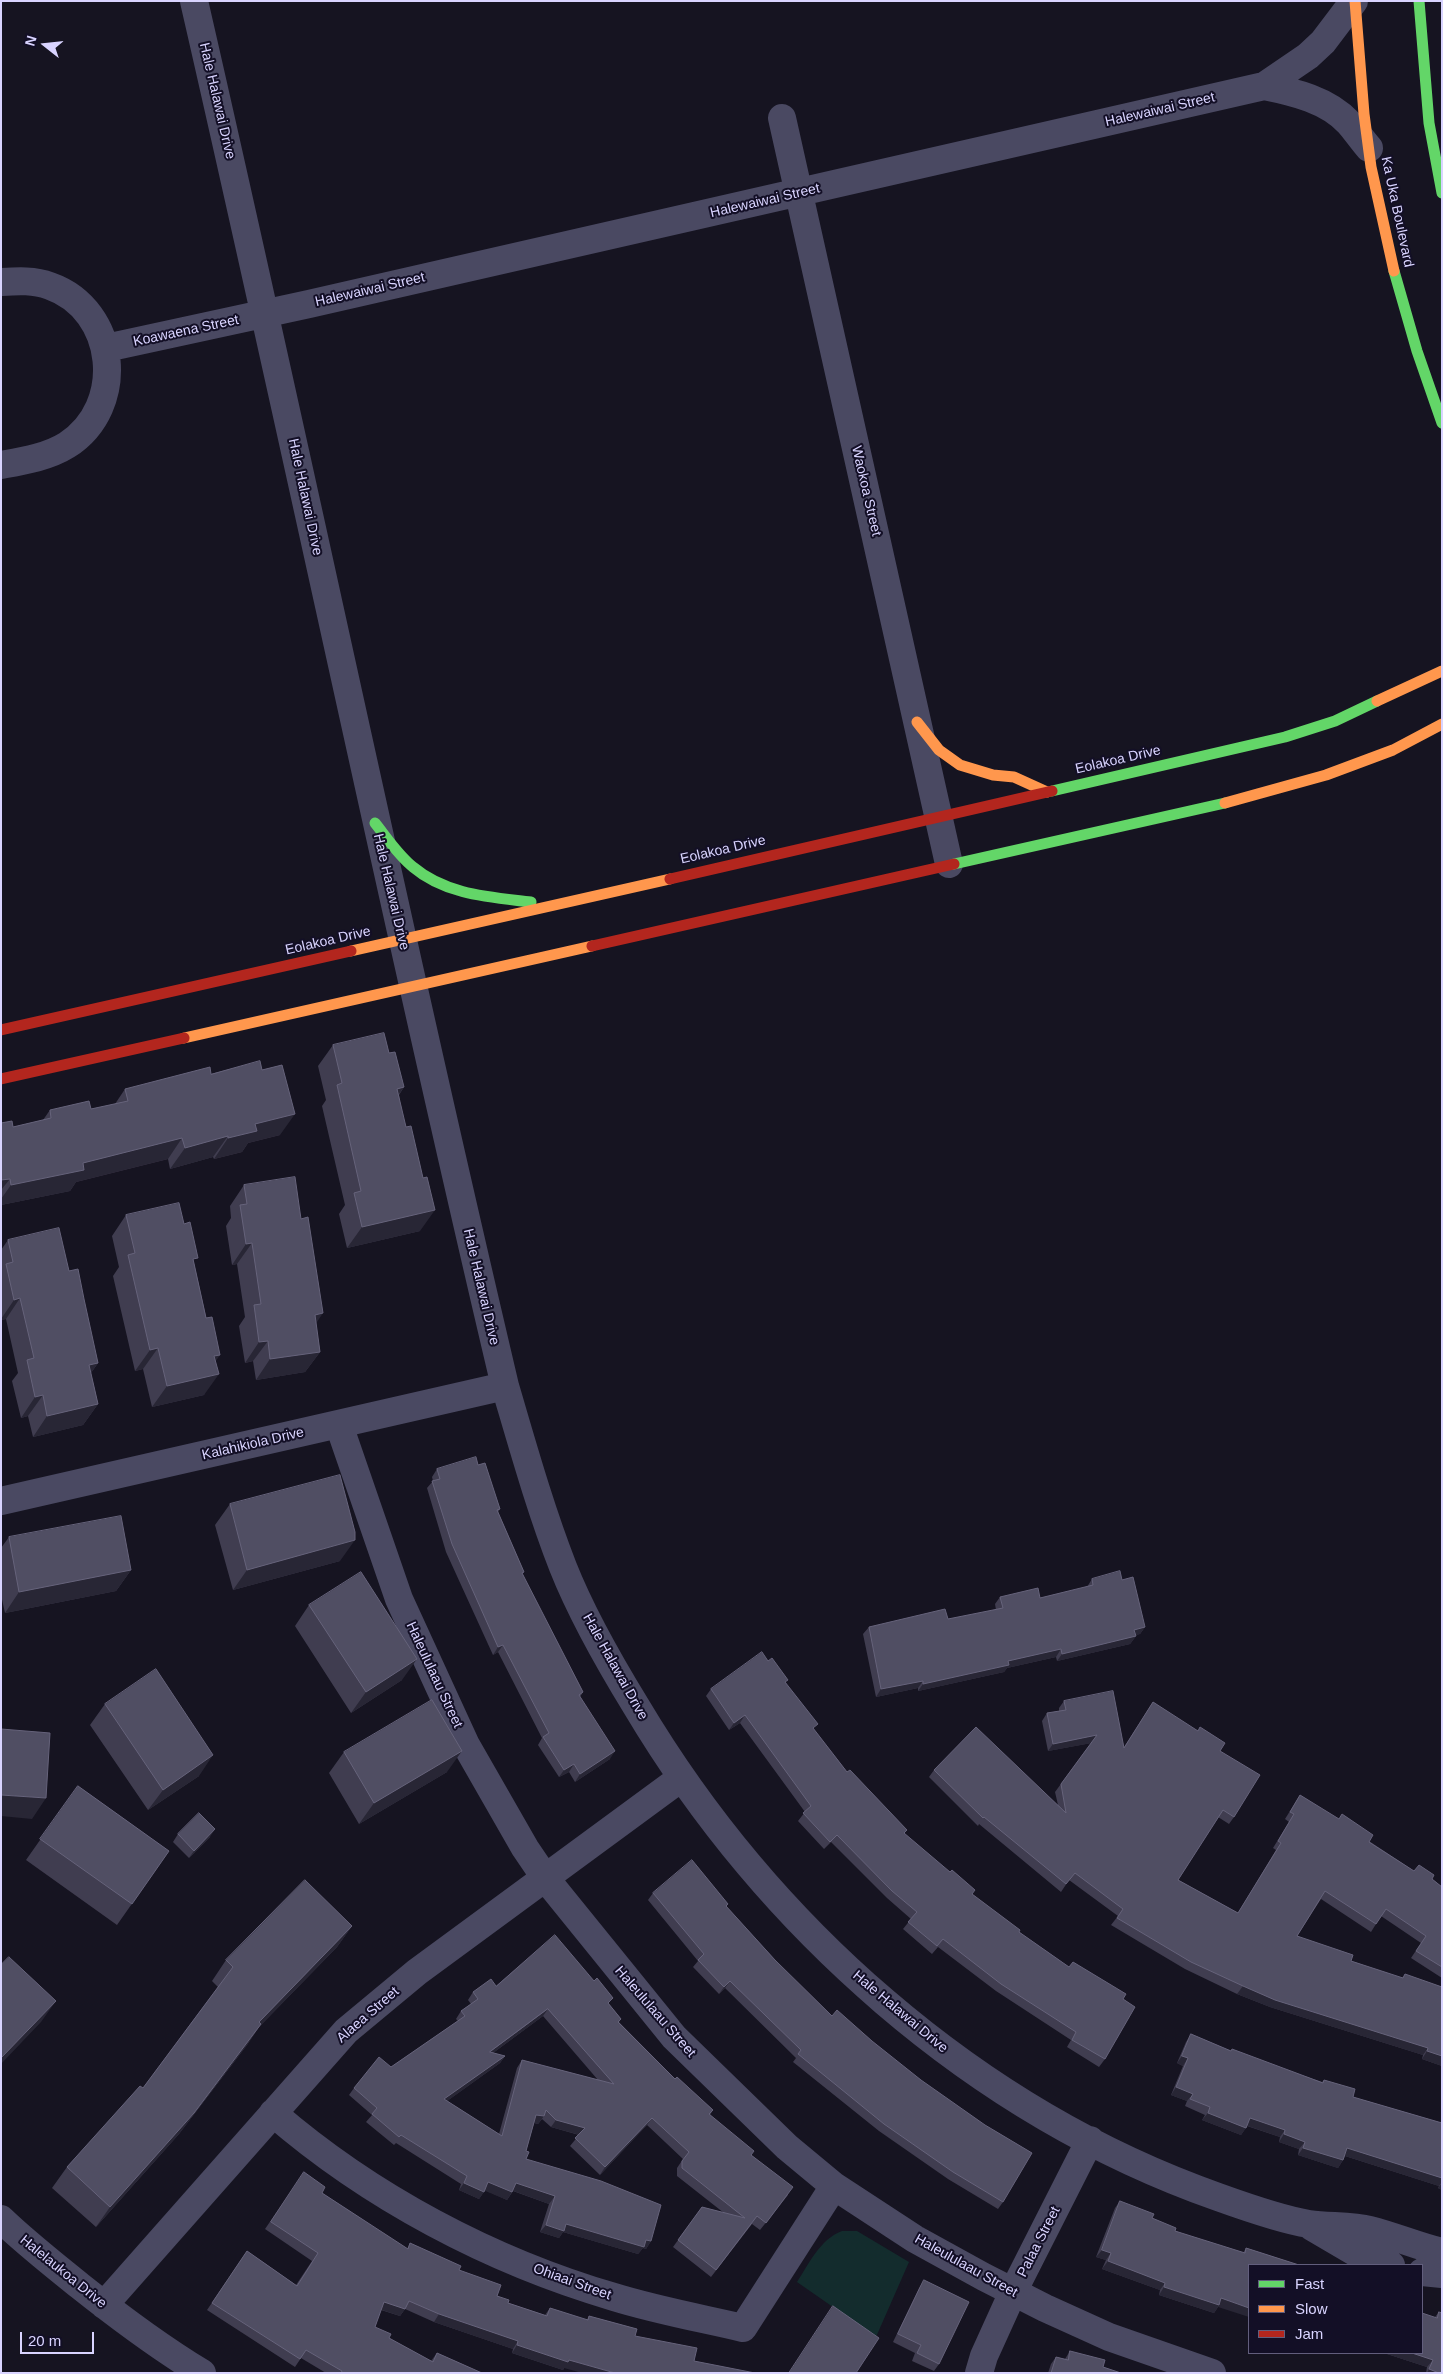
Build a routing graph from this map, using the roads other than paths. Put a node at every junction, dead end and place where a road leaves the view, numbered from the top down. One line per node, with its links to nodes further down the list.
1 (194, 1): 10 (street, Hale Halawai Drive)
2 (1355, 1): 4 (street, Halewaiwai Street); 6 (street, Ka Uka Boulevard)
3 (1419, 1): 8 (street)
4 (1264, 86): 6 (street, Halewaiwai Street); 7 (street, Halewaiwai Street)
5 (782, 118): 7 (street, Waokoa Street)
6 (1369, 148): 12 (street, Ka Uka Boulevard)
7 (799, 193): 10 (street, Halewaiwai Street); 15 (street, Waokoa Street)
8 (1442, 193)
9 (1, 282): 11 (street)
10 (266, 314): 11 (street, Koawaena Street); 19 (street, Hale Halawai Drive)
11 (106, 348): 13 (street)
12 (1442, 422)
13 (1, 465)
14 (1442, 671): 17 (street, Eolakoa Drive)
15 (917, 722): 17 (street); 18 (street, Waokoa Street)
16 (1442, 724): 20 (street)
17 (1047, 792): 18 (street, Eolakoa Drive)
18 (938, 817): 20 (street, Waokoa Street); 21 (street, Eolakoa Drive)
19 (375, 823): 21 (street); 22 (street, Hale Halawai Drive)
20 (949, 864): 23 (street)
21 (550, 904): 22 (street, Eolakoa Drive)
22 (402, 939): 23 (street, Hale Halawai Drive); 24 (street, Eolakoa Drive)
23 (412, 986): 25 (street); 26 (street, Hale Halawai Drive)
24 (1, 1030)
25 (1, 1079)
26 (505, 1386): 27 (street, Kalahikiola Drive); 29 (street, Hale Halawai Drive)
27 (340, 1425): 28 (street, Kalahikiola Drive); 30 (street, Haleululaau Street)
28 (1, 1501)
29 (681, 1778): 30 (street, Alaea Street); 32 (street, Hale Halawai Drive)
30 (546, 1879): 31 (street, Alaea Street); 33 (street, Haleululaau Street)
31 (273, 2112): 33 (street, Ohiaai Street); 41 (street, Alaea Street)
32 (1090, 2140): 35 (street, Hale Halawai Drive); 40 (street, Palaa Street)
33 (834, 2186): 40 (street, Haleululaau Street)
34 (1, 2219): 41 (street, Halelaukoa Drive)
35 (1306, 2224): 36 (street, Hale Halawai Drive); 37 (street, Hale Halawai Drive)
36 (1442, 2252)
37 (1388, 2264)
38 (1423, 2272): 39 (street)
39 (1442, 2274)
40 (1013, 2292): 43 (street, Palaa Street); 44 (street, Haleululaau Street)
41 (104, 2305): 42 (street, Halelaukoa Drive)
42 (202, 2373)
43 (979, 2373)
44 (1212, 2373)

